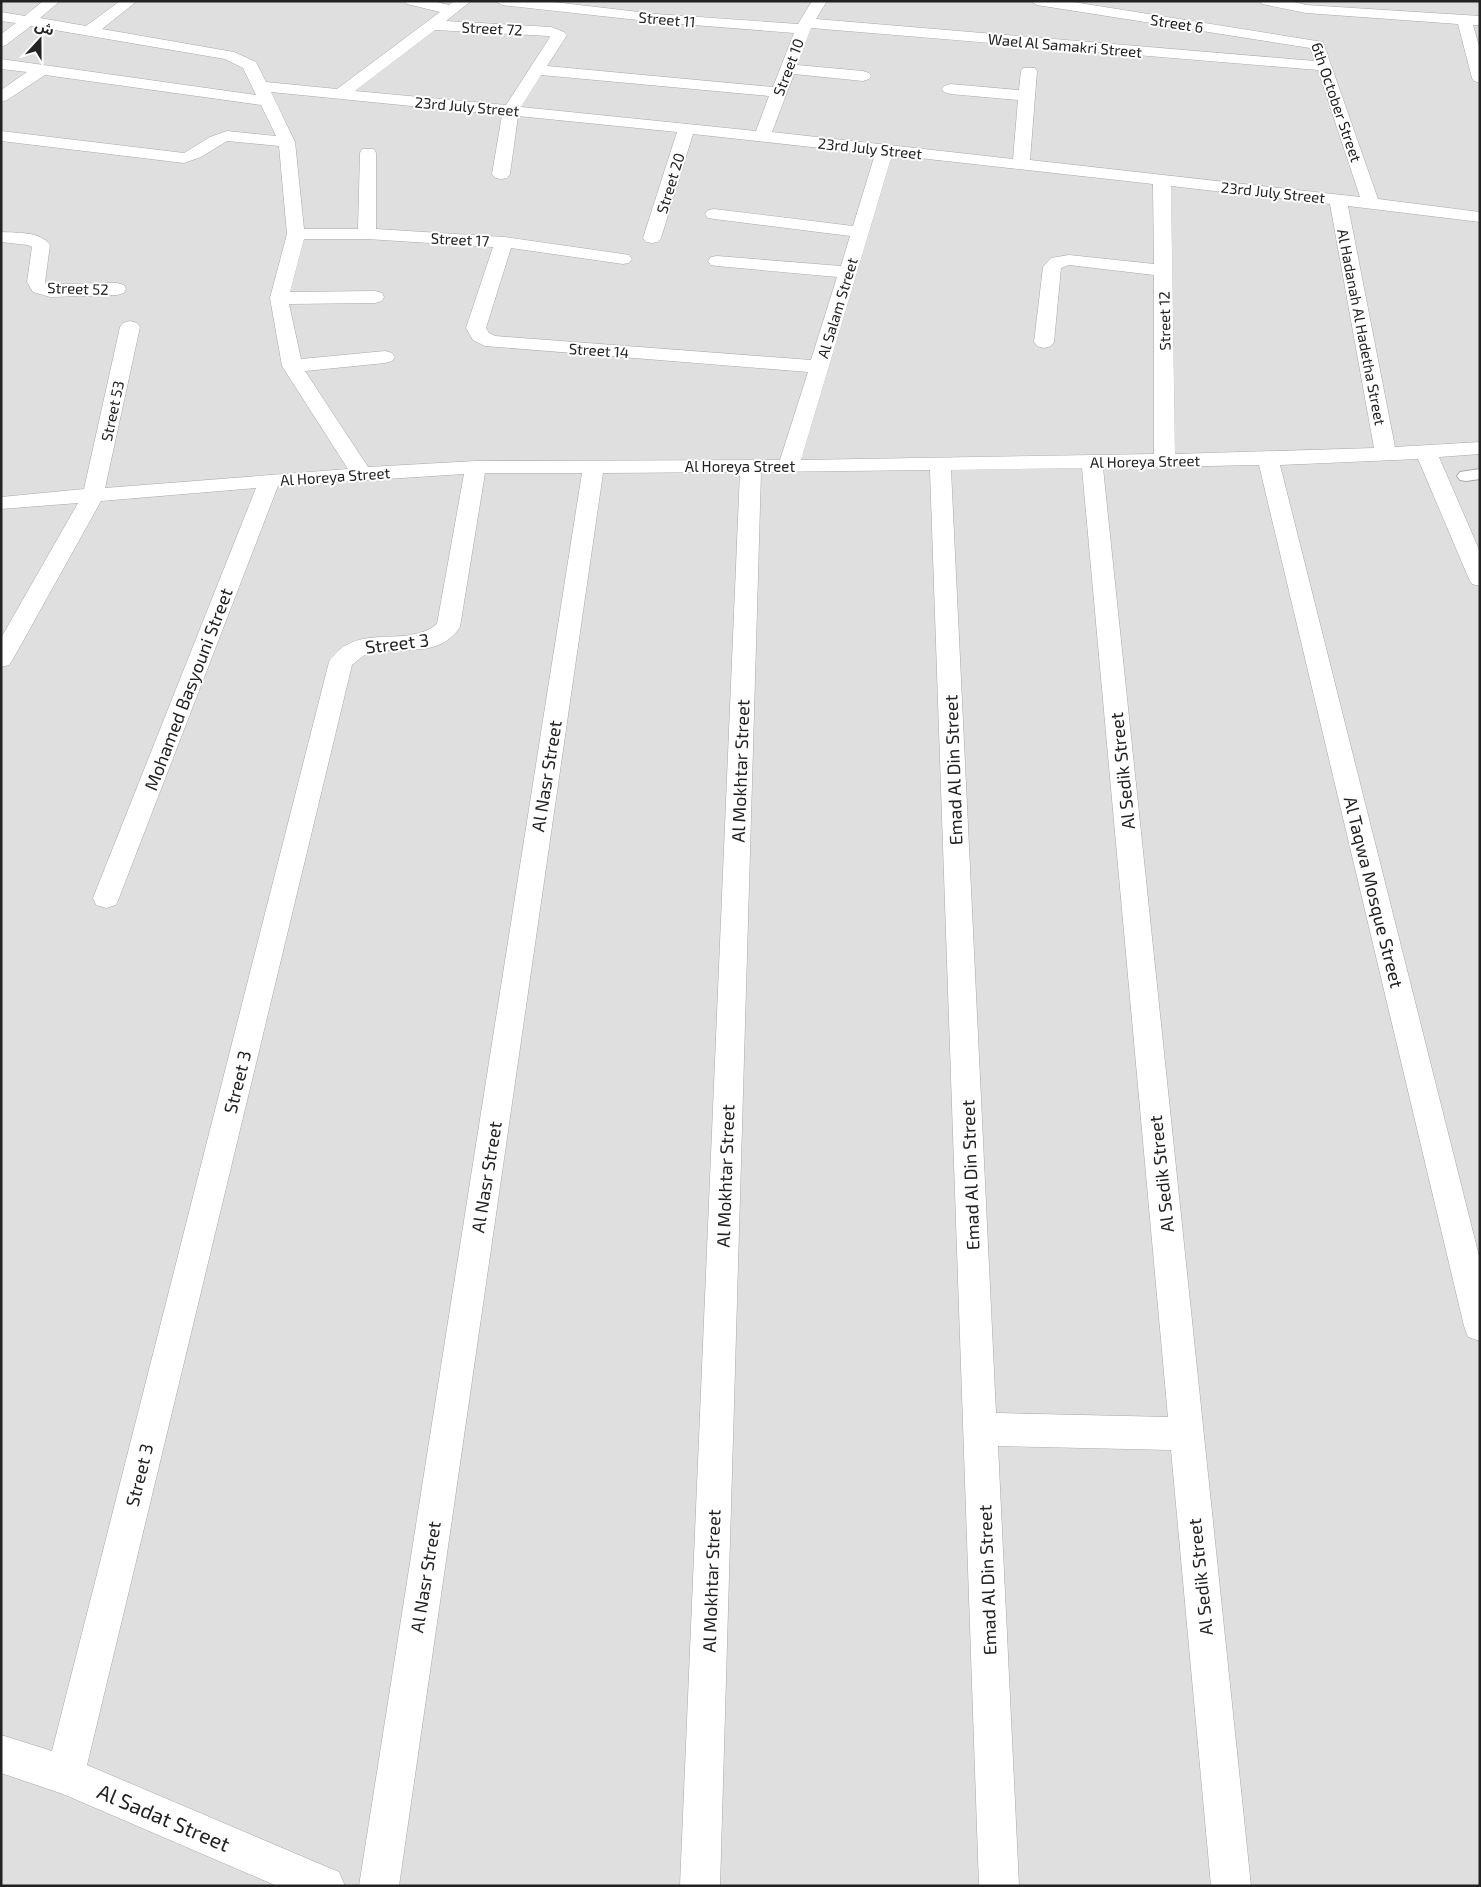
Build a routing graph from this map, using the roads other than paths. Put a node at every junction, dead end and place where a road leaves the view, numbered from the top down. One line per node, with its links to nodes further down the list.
1 (53, 1): 11 (street)
2 (130, 1): 15 (street)
3 (412, 1): 9 (street)
4 (502, 1): 14 (street, Street 11)
5 (820, 1): 14 (street, Street 10)
6 (1037, 1): 17 (street, Street 6)
7 (1267, 1): 8 (street)
8 (1305, 5): 12 (street); 17 (street, 6th October Street)
9 (457, 6): 13 (street)
10 (1, 16): 11 (street)
11 (29, 21): 15 (street); 16 (street)
12 (1472, 21): 25 (street)
13 (432, 25): 22 (street, Street 72); 29 (street)
14 (804, 26): 19 (street, Wael Al Samakri Street); 21 (street, Street 10)
15 (89, 32): 28 (street)
16 (1, 42)
17 (1318, 45): 19 (street, 6th October Street)
18 (1, 64): 20 (street, 23rd July Street)
19 (1324, 66): 43 (street, 6th October Street)
20 (43, 69): 28 (street, 23rd July Street); 31 (street)
21 (788, 69): 24 (street); 27 (street, Street 10)
22 (537, 70): 27 (street); 32 (street)
23 (1029, 71): 30 (street)
24 (863, 76)
25 (1480, 78)
26 (950, 89): 30 (street)
27 (779, 92): 35 (street, Street 10)
28 (264, 94): 29 (street, 23rd July Street); 36 (street)
29 (340, 94): 32 (street, 23rd July Street)
30 (1027, 96): 39 (street)
31 (1, 97)
32 (511, 110): 33 (street, 23rd July Street); 40 (street)
33 (687, 128): 35 (street, 23rd July Street); 50 (street, Street 20)
34 (1, 136): 36 (street)
35 (762, 136): 37 (street, 23rd July Street)
36 (288, 142): 47 (street)
37 (885, 150): 39 (street, 23rd July Street); 46 (street, Al Salam Street)
38 (368, 153): 48 (street)
39 (1021, 165): 41 (street, 23rd July Street)
40 (501, 174)
41 (1162, 180): 42 (street, 23rd July Street); 54 (street, Street 12)
42 (1338, 199): 43 (street, 23rd July Street); 66 (street, Al Hadanah Al Hadetha Street)
43 (1371, 203): 45 (street, 23rd July Street)
44 (714, 214): 46 (street)
45 (1480, 217)
46 (860, 232): 55 (street, Al Salam Street)
47 (296, 234): 48 (street, Street 17); 58 (street)
48 (367, 234): 51 (street, Street 17)
49 (1, 237): 56 (street, Street 52)
50 (652, 238)
51 (504, 242): 52 (street, Street 17); 63 (street, Street 14)
52 (623, 259)
53 (718, 261): 55 (street)
54 (1163, 271): 60 (street); 68 (street, Street 12)
55 (848, 272): 63 (street, Al Salam Street)
56 (117, 290)
57 (375, 297): 58 (street)
58 (278, 298): 62 (street)
59 (130, 327): 77 (street, Street 53)
60 (1044, 342)
61 (385, 357): 62 (street)
62 (292, 366): 75 (street)
63 (819, 367): 72 (street, Al Salam Street)
64 (1480, 448): 65 (street, Al Horeya Street)
65 (1426, 452): 66 (street, Al Horeya Street); 79 (street)
66 (1386, 454): 67 (street, Al Horeya Street)
67 (1268, 459): 68 (street, Al Horeya Street); 82 (street, Al Taqwa Mosque Street)
68 (1165, 461): 69 (street, Al Horeya Street)
69 (1092, 462): 70 (street, Al Horeya Street); 84 (street, Al Sedik Street)
70 (940, 464): 72 (street, Al Horeya Street); 83 (street, Emad Al Din Street)
71 (751, 466): 72 (street, Al Horeya Street); 74 (street, Al Horeya Street); 89 (street, Al Mokhtar Street)
72 (789, 466)
73 (476, 467): 74 (street, Al Horeya Street); 75 (street, Al Horeya Street); 86 (street, Street 3)
74 (593, 468): 88 (street, Al Nasr Street)
75 (360, 473): 76 (street, Al Horeya Street)
76 (270, 480): 77 (street, Al Horeya Street); 81 (street, Mohamed Basyouni Street)
77 (93, 496): 78 (street, Al Horeya Street); 80 (street, Street 53)
78 (1, 503)
79 (1480, 579)
80 (1, 659)
81 (106, 898)
82 (1480, 1326)
83 (980, 1429): 84 (street); 90 (street, Emad Al Din Street)
84 (1186, 1434): 91 (street, Al Sedik Street)
85 (1, 1754): 86 (street, Al Sadat Street)
86 (65, 1775): 87 (street, Al Sadat Street)
87 (326, 1886)
88 (379, 1886)
89 (700, 1886)
90 (999, 1886)
91 (1231, 1886)

